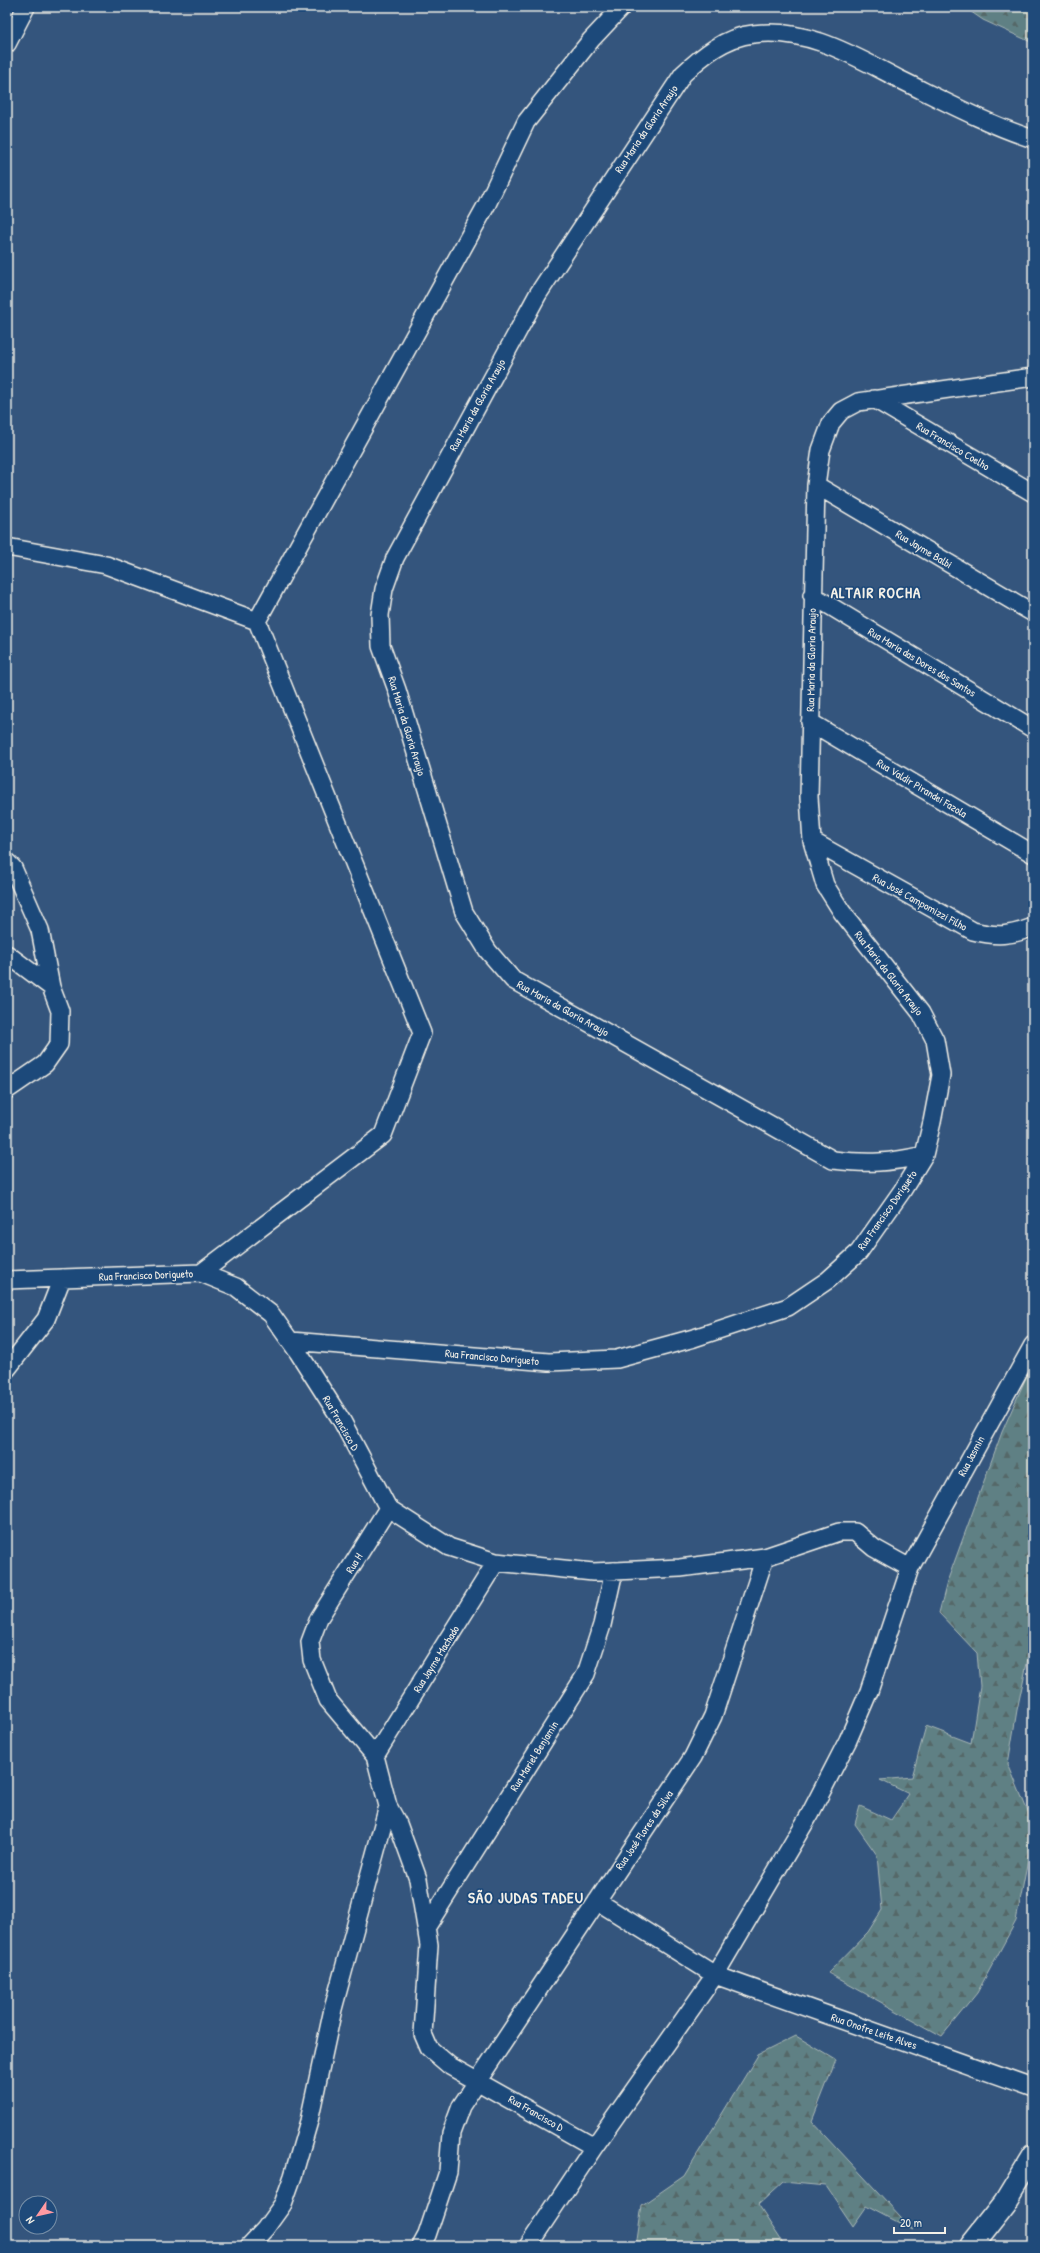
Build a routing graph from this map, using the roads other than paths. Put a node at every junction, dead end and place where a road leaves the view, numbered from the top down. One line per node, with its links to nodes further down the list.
1 (26, 7): 3 (street)
2 (622, 7): 12 (street)
3 (7, 44)
4 (1033, 139): 22 (street, Rua Maria da Gloria Araujo)
5 (1033, 377): 6 (street, Rua Maria da Gloria Araujo)
6 (874, 399): 7 (street, Rua Maria da Gloria Araujo); 8 (street, Rua Francisco Coelho)
7 (816, 484): 10 (street, Rua Maria da Gloria Araujo); 11 (street, Rua Jayme Balbi)
8 (1033, 493)
9 (7, 547): 12 (street)
10 (812, 595): 13 (street, Rua Maria da Gloria Araujo); 14 (street, Rua Maria das Dores dos Santos)
11 (1033, 613)
12 (257, 621): 23 (street)
13 (810, 722): 15 (street, Rua Maria da Gloria Araujo); 16 (street, Rua Valdir Pirandei Fazola)
14 (1033, 729)
15 (812, 841): 18 (street, Rua José Campomizzi Filho); 22 (street, Rua Maria da Gloria Araujo)
16 (1033, 854)
17 (7, 862): 20 (street)
18 (1033, 927)
19 (7, 954): 20 (street)
20 (51, 987): 21 (street)
21 (7, 1090)
22 (924, 1155): 26 (street, Rua Francisco Dorigueto)
23 (201, 1273): 24 (street, Rua Francisco Dorigueto); 26 (street, Rua Francisco Dorigueto)
24 (62, 1278): 25 (street, Rua Francisco Dorigueto); 28 (street)
25 (7, 1280)
26 (291, 1341): 29 (street, Rua Francisco D)
27 (1033, 1345): 32 (street, Rua Jasmin)
28 (7, 1368)
29 (388, 1508): 31 (street); 34 (street, Rua H)
30 (765, 1557): 32 (street); 33 (street); 36 (street, Rua José Flores da Silva)
31 (496, 1562): 33 (street); 34 (street, Rua Jayme Machado)
32 (910, 1568): 38 (street, Rua Jasmin)
33 (614, 1571): 37 (street, Rua Mariel Benjamin)
34 (375, 1756): 35 (street, Rua Francisco D)
35 (388, 1806): 37 (street, Rua Francisco D); 43 (street)
36 (596, 1901): 38 (street, Rua Onofre Leite Alves); 39 (street, Rua José Flores da Silva)
37 (426, 1928): 39 (street, Rua Francisco D)
38 (715, 1975): 40 (street, Rua Onofre Leite Alves); 41 (street, Rua Jasmin)
39 (478, 2080): 41 (street, Rua Francisco D); 44 (street, Rua José Flores da Silva)
40 (1033, 2088)
41 (594, 2147): 45 (street, Rua Jasmin)
42 (1033, 2157): 46 (street)
43 (249, 2246)
44 (421, 2246)
45 (528, 2246)
46 (971, 2246)

